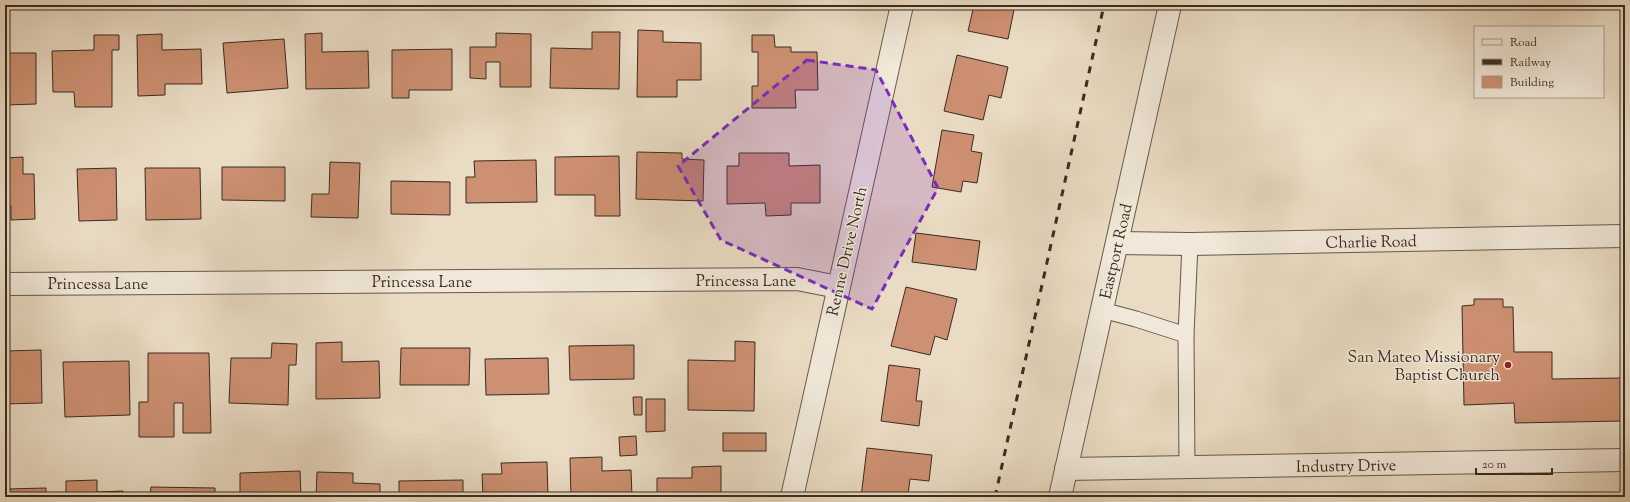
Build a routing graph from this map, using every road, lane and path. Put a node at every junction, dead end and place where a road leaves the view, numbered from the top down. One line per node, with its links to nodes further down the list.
1 (902, 5): 7 (street, Renne Drive North)
2 (1170, 5): 4 (street, Eastport Road)
3 (1625, 236): 5 (street, Charlie Road)
4 (1117, 243): 5 (street, Charlie Road); 8 (street, Eastport Road)
5 (1190, 244): 9 (lane)
6 (5, 284): 7 (street, Princessa Lane)
7 (838, 287): 13 (street, Renne Drive North)
8 (1102, 310): 9 (lane); 12 (street, Eastport Road)
9 (1186, 335): 11 (lane)
10 (1625, 460): 11 (street, Industry Drive)
11 (1187, 467): 12 (street, Industry Drive)
12 (1066, 469): 14 (street, Eastport Road)
13 (792, 497)
14 (1060, 497)

